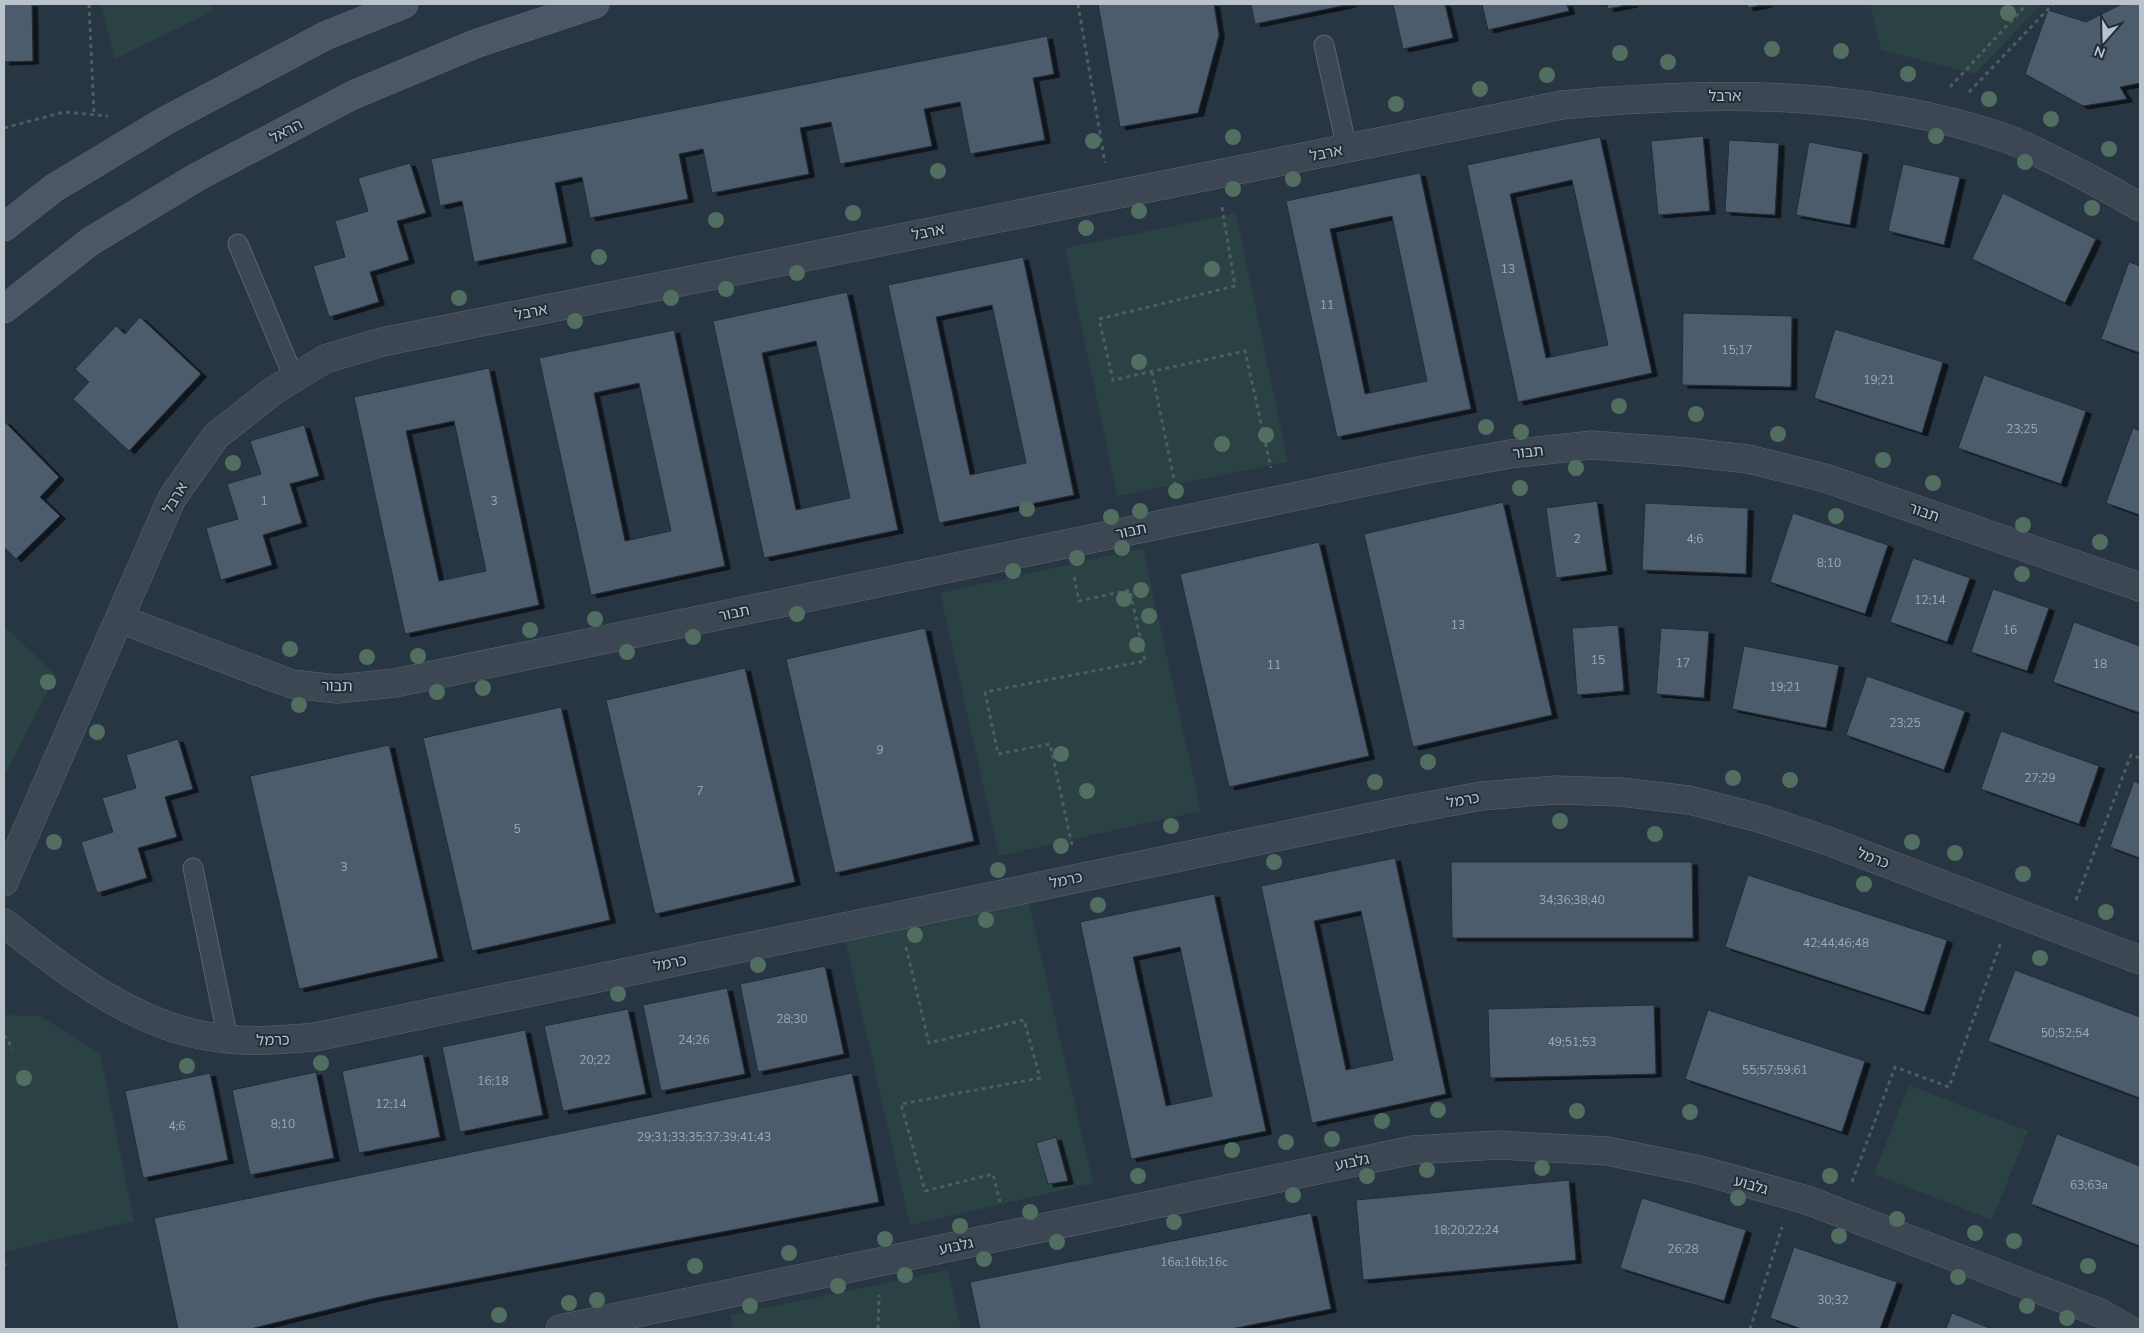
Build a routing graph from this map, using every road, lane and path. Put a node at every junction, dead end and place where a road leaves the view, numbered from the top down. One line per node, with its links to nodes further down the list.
1 (89, 4): 10 (path)
2 (404, 4): 15 (main road)
3 (594, 4): 17 (main road, הראל)
4 (1078, 4): 13 (path)
5 (2027, 4): 8 (path)
6 (2053, 4): 9 (path)
7 (1324, 45): 11 (lane)
8 (1945, 93)
9 (1943, 120): 11 (street, ארבל); 14 (street, ארבל)
10 (4, 128)
11 (1347, 149): 12 (street, ארבל)
12 (1216, 175): 13 (street, ארבל); 18 (path)
13 (1110, 196): 19 (street, ארבל)
14 (2140, 207)
15 (4, 227)
16 (238, 244): 19 (lane)
17 (4, 309)
18 (1152, 372): 20 (path); 21 (path)
19 (294, 378): 24 (street, ארבל)
20 (1278, 500): 21 (street, תבור); 23 (street, תבור)
21 (1182, 520): 22 (street, תבור)
22 (1068, 544): 24 (street, תבור); 27 (path)
23 (2140, 587)
24 (120, 619): 28 (street, ארבל)
25 (2140, 758): 32 (path)
26 (193, 868): 35 (lane)
27 (1079, 878): 29 (street, כרמל); 30 (street, כרמל)
28 (4, 882)
29 (2012, 911): 32 (street, כרמל); 38 (path)
30 (899, 915): 35 (street, כרמל); 39 (path)
31 (4, 923): 35 (street, כרמל)
32 (2065, 931): 33 (street, כרמל)
33 (2140, 960)
34 (4, 1035): 36 (path)
35 (228, 1039)
36 (13, 1049)
37 (1792, 1196): 38 (street, גלבוע); 39 (street, גלבוע); 41 (path)
38 (1840, 1213): 42 (street, גלבוע)
39 (1008, 1234): 40 (street, גלבוע)
40 (560, 1329)
41 (1750, 1329)
42 (2128, 1329)

